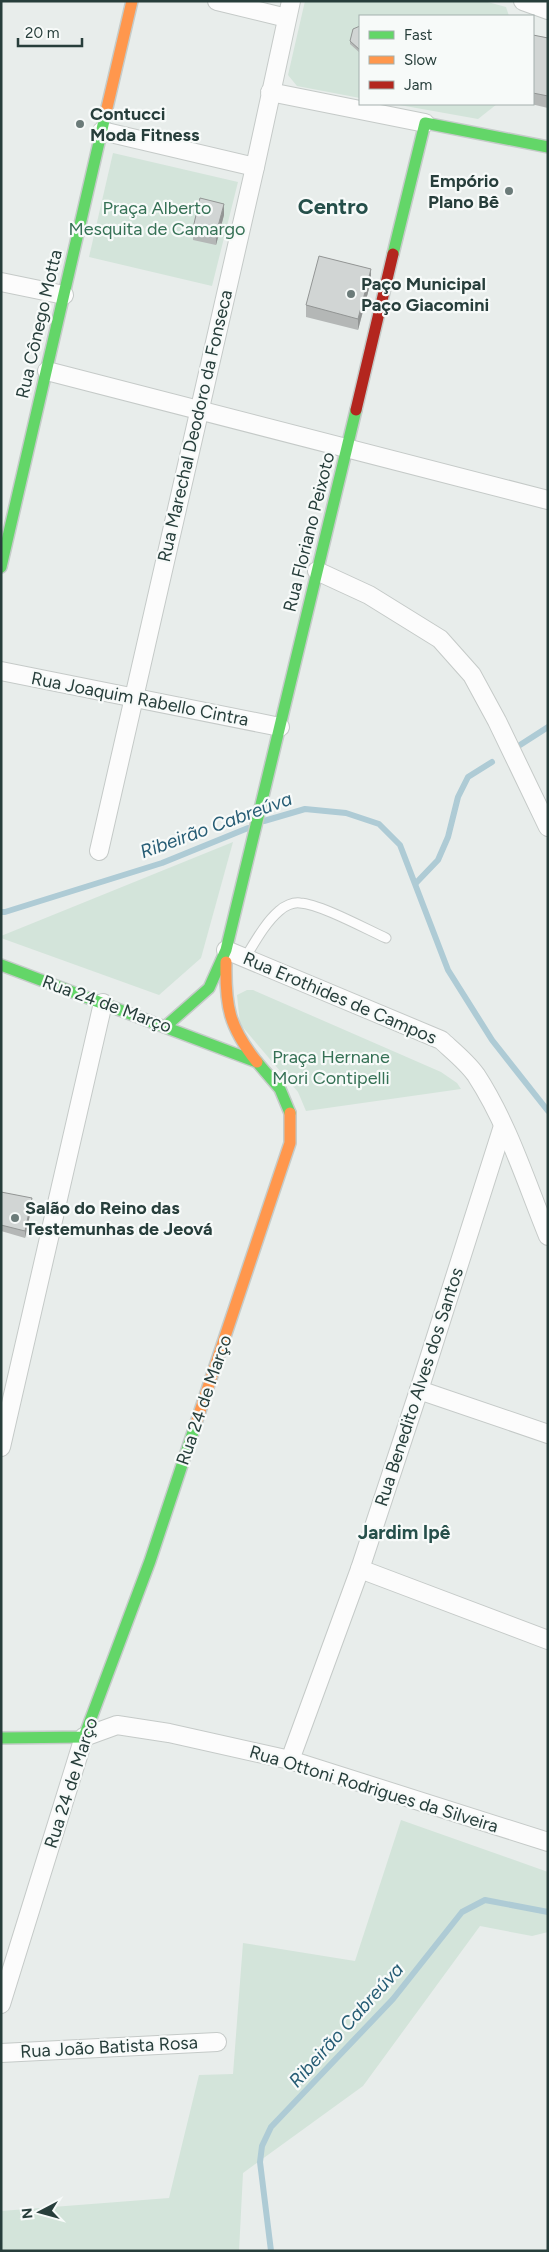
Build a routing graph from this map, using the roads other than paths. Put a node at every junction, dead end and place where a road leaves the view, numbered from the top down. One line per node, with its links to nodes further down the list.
1 (132, 1): 9 (street, Rua Cônego Motta)
2 (217, 1): 6 (street)
3 (291, 1): 6 (street, Rua Marechal Deodoro da Fonseca)
4 (528, 2): 5 (street)
5 (548, 10)
6 (287, 18): 7 (street, Rua Marechal Deodoro da Fonseca)
7 (270, 92): 8 (street); 11 (street, Rua Marechal Deodoro da Fonseca)
8 (425, 123): 10 (street); 16 (street, Rua Floriano Peixoto)
9 (102, 132): 11 (street); 13 (street, Rua Cônego Motta)
10 (548, 148)
11 (255, 167): 15 (street, Rua Marechal Deodoro da Fonseca)
12 (1, 282): 13 (street)
13 (64, 295): 14 (street, Rua Cônego Motta)
14 (46, 371): 15 (street); 18 (street, Rua Cônego Motta)
15 (198, 410): 16 (street); 21 (street, Rua Marechal Deodoro da Fonseca)
16 (347, 448): 17 (street); 19 (street, Rua Floriano Peixoto)
17 (548, 500)
18 (1, 567)
19 (317, 571): 22 (street, Rua Floriano Peixoto); 23 (street)
20 (1, 671): 21 (street, Rua Joaquim Rabello Cintra)
21 (134, 697): 22 (street, Rua Joaquim Rabello Cintra); 24 (street, Rua Marechal Deodoro da Fonseca)
22 (280, 727): 26 (street, Rua Floriano Peixoto)
23 (548, 827)
24 (99, 852)
25 (386, 938): 27 (lane)
26 (226, 950): 27 (street, Rua Erothides de Campos); 30 (street); 31 (street)
27 (245, 958): 34 (street, Rua Erothides de Campos)
28 (1, 965): 29 (street, Rua 24 de Março)
29 (103, 1003): 30 (street, Rua 24 de Março); 38 (street)
30 (166, 1026): 32 (street, Rua 24 de Março)
31 (225, 1030): 32 (street); 33 (street)
32 (208, 1042): 33 (street, Rua 24 de Março)
33 (257, 1062): 41 (street, Rua 24 de Março)
34 (503, 1126): 35 (street, Rua Erothides de Campos); 36 (street, Rua Benedito Alves dos Santos)
35 (548, 1236)
36 (420, 1390): 37 (street); 39 (street, Rua Benedito Alves dos Santos)
37 (548, 1434)
38 (1, 1447)
39 (360, 1569): 40 (street); 43 (street, Rua Benedito Alves dos Santos)
40 (548, 1640)
41 (84, 1737): 42 (street); 43 (street, Rua Ottoni Rodrigues da Silveira); 45 (street, Rua 24 de Março)
42 (1, 1738)
43 (290, 1760): 44 (street, Rua Ottoni Rodrigues da Silveira)
44 (548, 1842)
45 (1, 2004)
46 (216, 2042): 47 (street, Rua João Batista Rosa)
47 (1, 2052)

